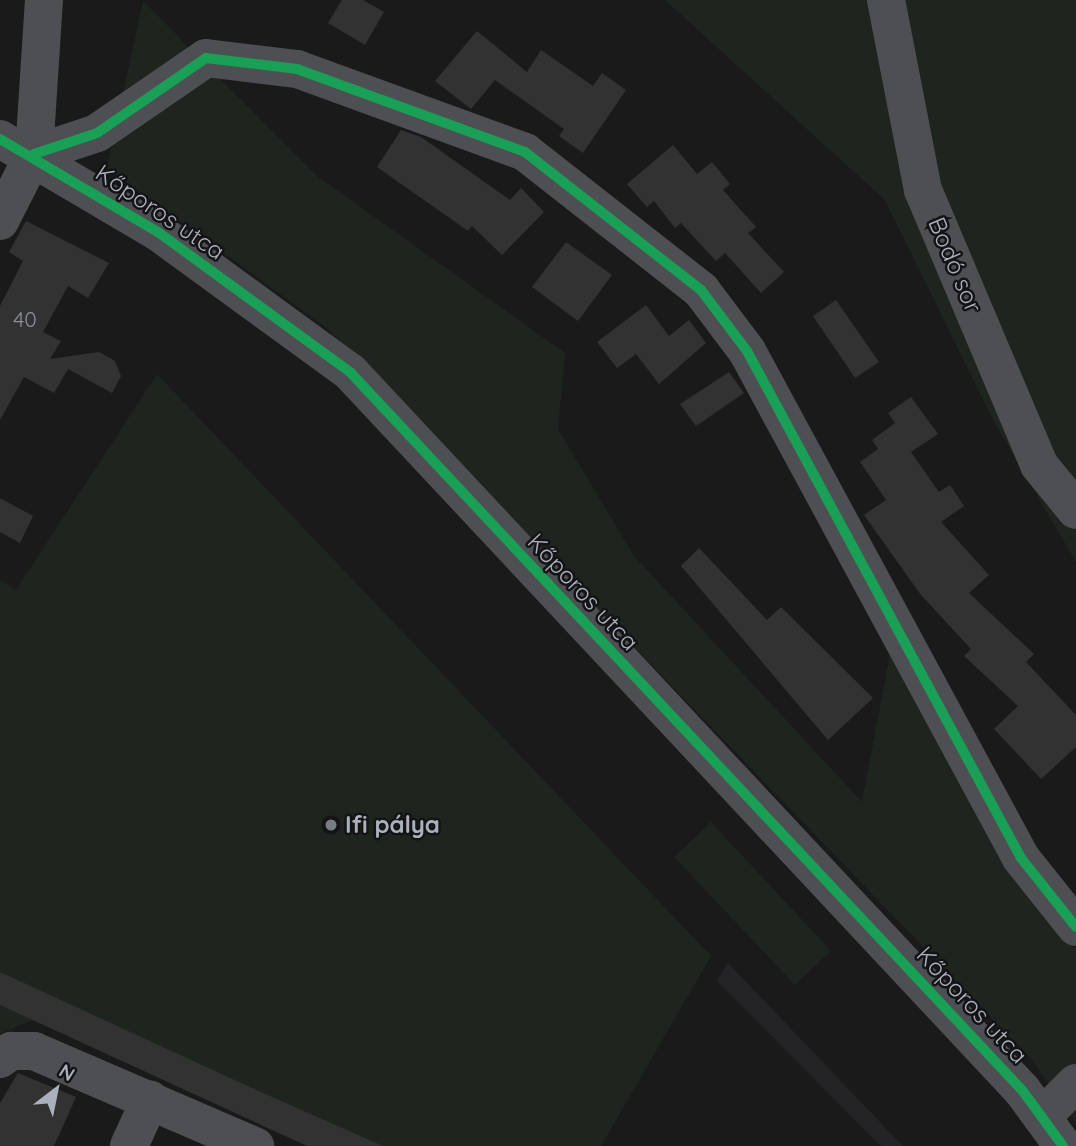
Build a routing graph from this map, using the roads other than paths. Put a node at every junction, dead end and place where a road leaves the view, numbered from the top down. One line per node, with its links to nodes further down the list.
1 (44, 0): 3 (street)
2 (886, 0): 5 (street, Bodó sor)
3 (17, 146): 4 (street); 6 (street, Kőporos utca); 10 (street, Kőporos utca)
4 (0, 221)
5 (1076, 510)
6 (1076, 927)
7 (6, 1055): 9 (street)
8 (1076, 1083): 10 (street, Kőporos utca)
9 (150, 1100): 11 (street); 12 (street)
10 (1053, 1131)
11 (129, 1146)
12 (255, 1146)

